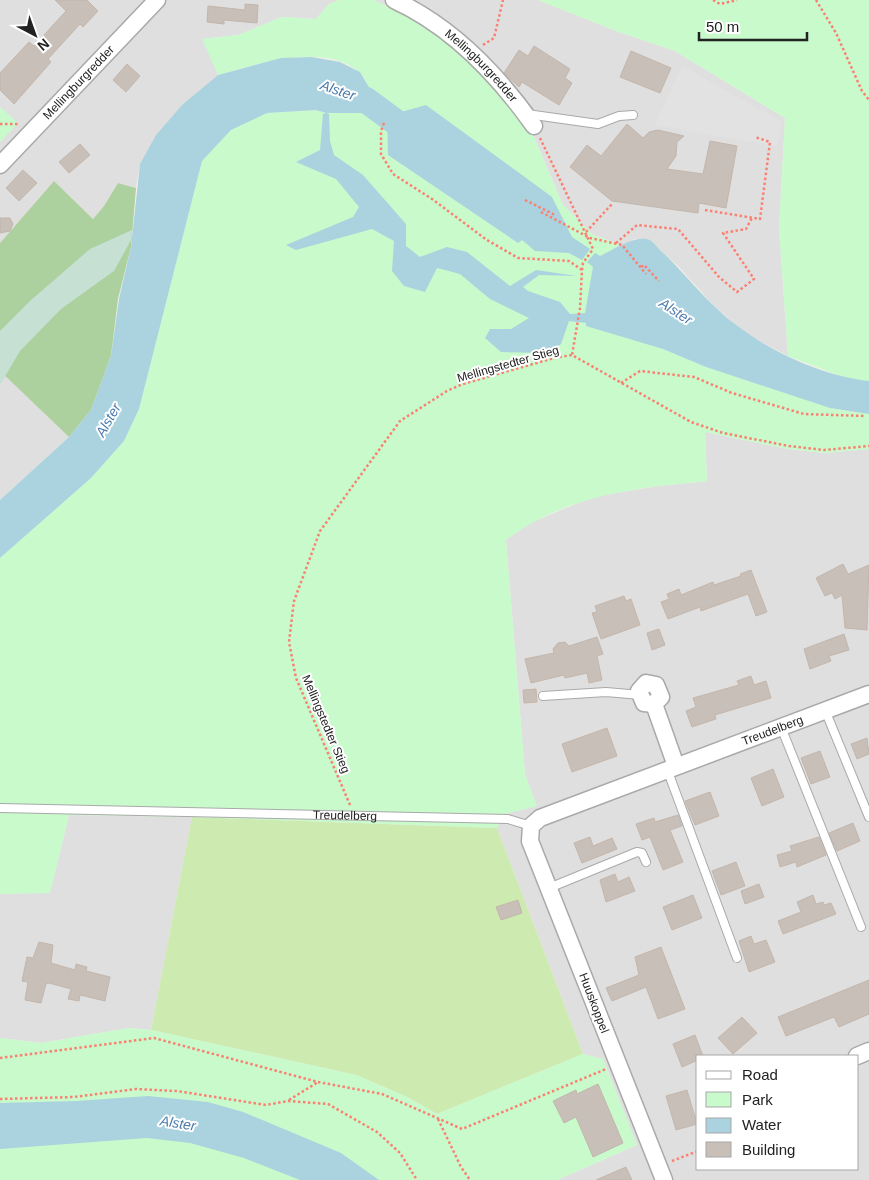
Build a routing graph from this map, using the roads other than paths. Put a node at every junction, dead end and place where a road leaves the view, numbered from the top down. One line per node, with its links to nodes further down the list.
1 (157, 0): 5 (street, Mellingburgredder)
2 (394, 0): 4 (street, Mellingburgredder)
3 (633, 115): 4 (lane)
4 (529, 120)
5 (0, 165)
6 (869, 694): 9 (street, Treudelberg)
7 (544, 696): 8 (lane)
8 (647, 700): 11 (street)
9 (825, 710): 10 (street, Treudelberg); 13 (lane)
10 (781, 727): 11 (street, Treudelberg); 17 (lane)
11 (672, 768): 14 (street, Treudelberg); 18 (lane)
12 (0, 808): 14 (lane, Treudelberg)
13 (869, 817)
14 (532, 826): 16 (street, Huuskoppel)
15 (646, 862): 16 (lane)
16 (549, 888): 19 (street, Huuskoppel)
17 (861, 927)
18 (737, 958)
19 (662, 1173)

